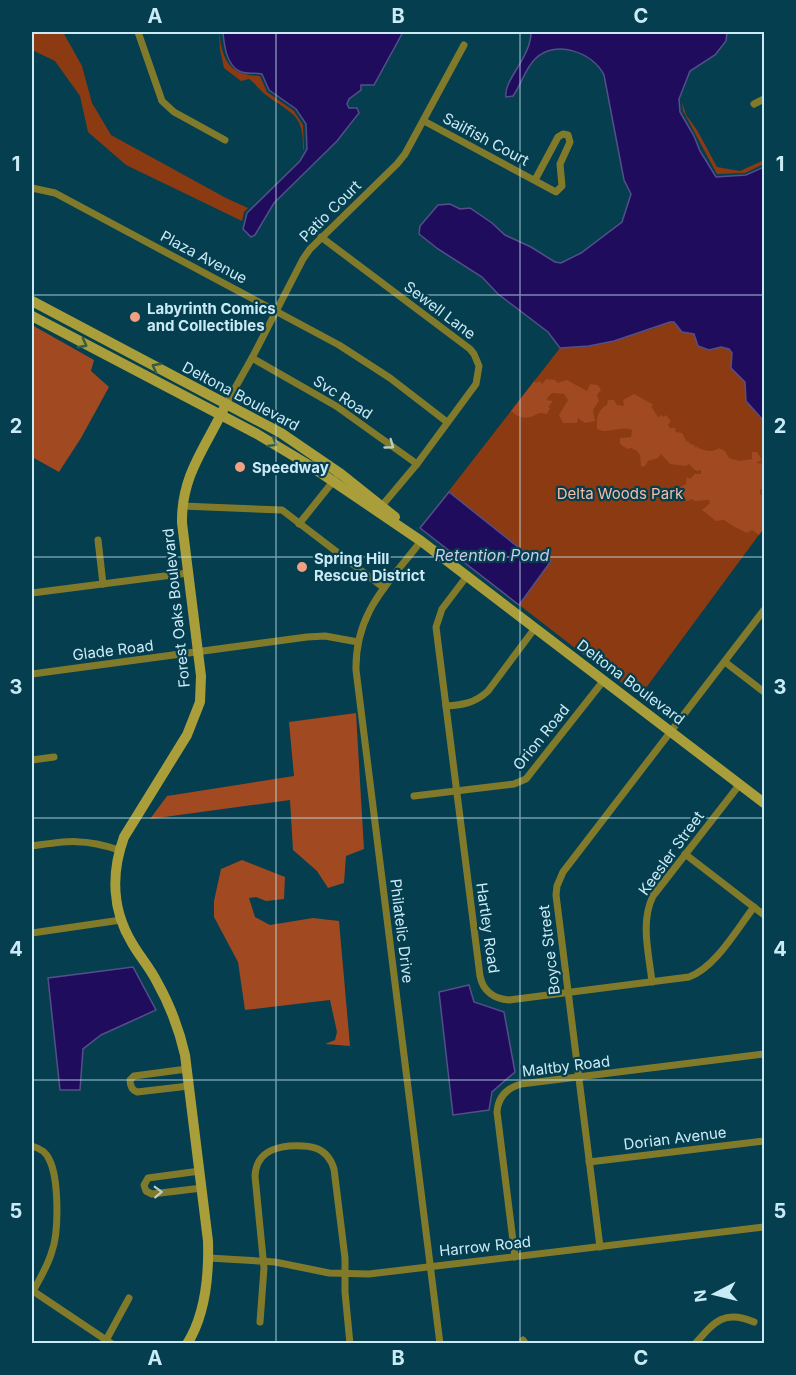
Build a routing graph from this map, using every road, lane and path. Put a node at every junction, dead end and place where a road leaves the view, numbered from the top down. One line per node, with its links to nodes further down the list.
1 (138, 32): 6 (street)
2 (464, 45): 5 (street, Patio Court)
3 (765, 99): 4 (street)
4 (754, 104)
5 (424, 121): 7 (street, Sailfish Court); 9 (street, Patio Court)
6 (225, 140)
7 (535, 180): 7 (street, Sailfish Court)
8 (32, 188): 11 (street, Plaza Avenue)
9 (321, 237): 11 (street, Patio Court); 18 (street, Sewell Lane)
10 (32, 301): 13 (main road, Deltona Boulevard)
11 (276, 310): 15 (street, Patio Court); 18 (street, Plaza Avenue)
12 (32, 316): 14 (main road, Deltona Boulevard, one-way to 14)
13 (112, 343): 14 (main road); 16 (main road, Deltona Boulevard, one-way to 13)
14 (105, 356): 17 (main road, Deltona Boulevard)
15 (252, 358): 16 (street, Patio Court); 19 (street, Svc Road, one-way to 19)
16 (226, 404): 17 (main road, Forest Oaks Boulevard); 20 (main road, Deltona Boulevard)
17 (221, 415): 21 (main road, Deltona Boulevard, one-way to 21); 22 (main road, Forest Oaks Boulevard)
18 (447, 422): 19 (street, Sewell Lane)
19 (417, 464): 23 (street, Sewell Lane)
20 (339, 472): 21 (street); 23 (main road, Deltona Boulevard)
21 (333, 482): 23 (main road, Deltona Boulevard); 24 (street)
22 (182, 506): 24 (street); 27 (main road, Forest Oaks Boulevard)
23 (379, 508): 26 (main road, Deltona Boulevard)
24 (299, 524): 30 (street)
25 (98, 540): 29 (street)
26 (422, 541): 28 (main road, Deltona Boulevard); 30 (street, Philatelic Drive)
27 (188, 573): 29 (street); 35 (main road, Forest Oaks Boulevard)
28 (467, 576): 33 (main road, Deltona Boulevard); 40 (street, Hartley Road)
29 (103, 584): 31 (street)
30 (384, 588): 34 (street, Philatelic Drive)
31 (32, 593)
32 (765, 610): 36 (street, Boyce Street)
33 (535, 628): 38 (main road, Deltona Boulevard); 40 (street)
34 (357, 642): 35 (street, Glade Road); 71 (street, Philatelic Drive)
35 (198, 652): 37 (street, Glade Road); 49 (main road, Forest Oaks Boulevard)
36 (725, 662): 39 (street); 41 (street, Boyce Street)
37 (32, 674)
38 (604, 680): 41 (main road, Deltona Boulevard); 45 (street, Orion Road)
39 (765, 692)
40 (446, 706): 45 (street, Hartley Road)
41 (671, 732): 44 (main road, Deltona Boulevard); 56 (street, Boyce Street)
42 (54, 758): 43 (street)
43 (32, 760)
44 (740, 784): 47 (main road, Deltona Boulevard); 50 (street, Keesler Street)
45 (457, 791): 46 (street, Orion Road); 56 (street, Hartley Road)
46 (414, 796)
47 (765, 803)
48 (32, 846): 49 (street)
49 (119, 850): 53 (main road, Forest Oaks Boulevard)
50 (685, 854): 51 (street); 55 (street, Keesler Street)
51 (754, 907): 52 (street); 55 (street, Hartley Road)
52 (765, 915)
53 (121, 920): 54 (street); 58 (main road, Forest Oaks Boulevard)
54 (32, 933)
55 (652, 982): 56 (street, Hartley Road)
56 (568, 993): 59 (street, Boyce Street)
57 (765, 1054): 59 (street, Maltby Road)
58 (187, 1069): 60 (main road, Forest Oaks Boulevard); 60 (street)
59 (579, 1077): 63 (street, Boyce Street); 68 (street, Maltby Road)
60 (189, 1086): 64 (main road, Forest Oaks Boulevard)
61 (765, 1141): 63 (street, Dorian Avenue)
62 (32, 1146): 73 (street)
63 (589, 1162): 67 (street, Boyce Street)
64 (200, 1171): 65 (main road, Forest Oaks Boulevard); 65 (street, one-way to 65)
65 (202, 1188): 69 (main road, Forest Oaks Boulevard)
66 (765, 1227): 67 (street, Harrow Road)
67 (600, 1247): 68 (street, Harrow Road)
68 (515, 1257): 71 (street, Harrow Road)
69 (208, 1258): 70 (street, Harrow Road); 78 (main road, Forest Oaks Boulevard)
70 (263, 1261): 72 (street, Harrow Road); 72 (street); 75 (street)
71 (431, 1266): 72 (street, Harrow Road); 80 (street, Philatelic Drive)
72 (345, 1274): 79 (street)
73 (32, 1292): 77 (street)
74 (129, 1298): 77 (street)
75 (260, 1322)
76 (754, 1322): 81 (street)
77 (107, 1342)
78 (187, 1344)
79 (350, 1344)
80 (440, 1344)
81 (695, 1344)

